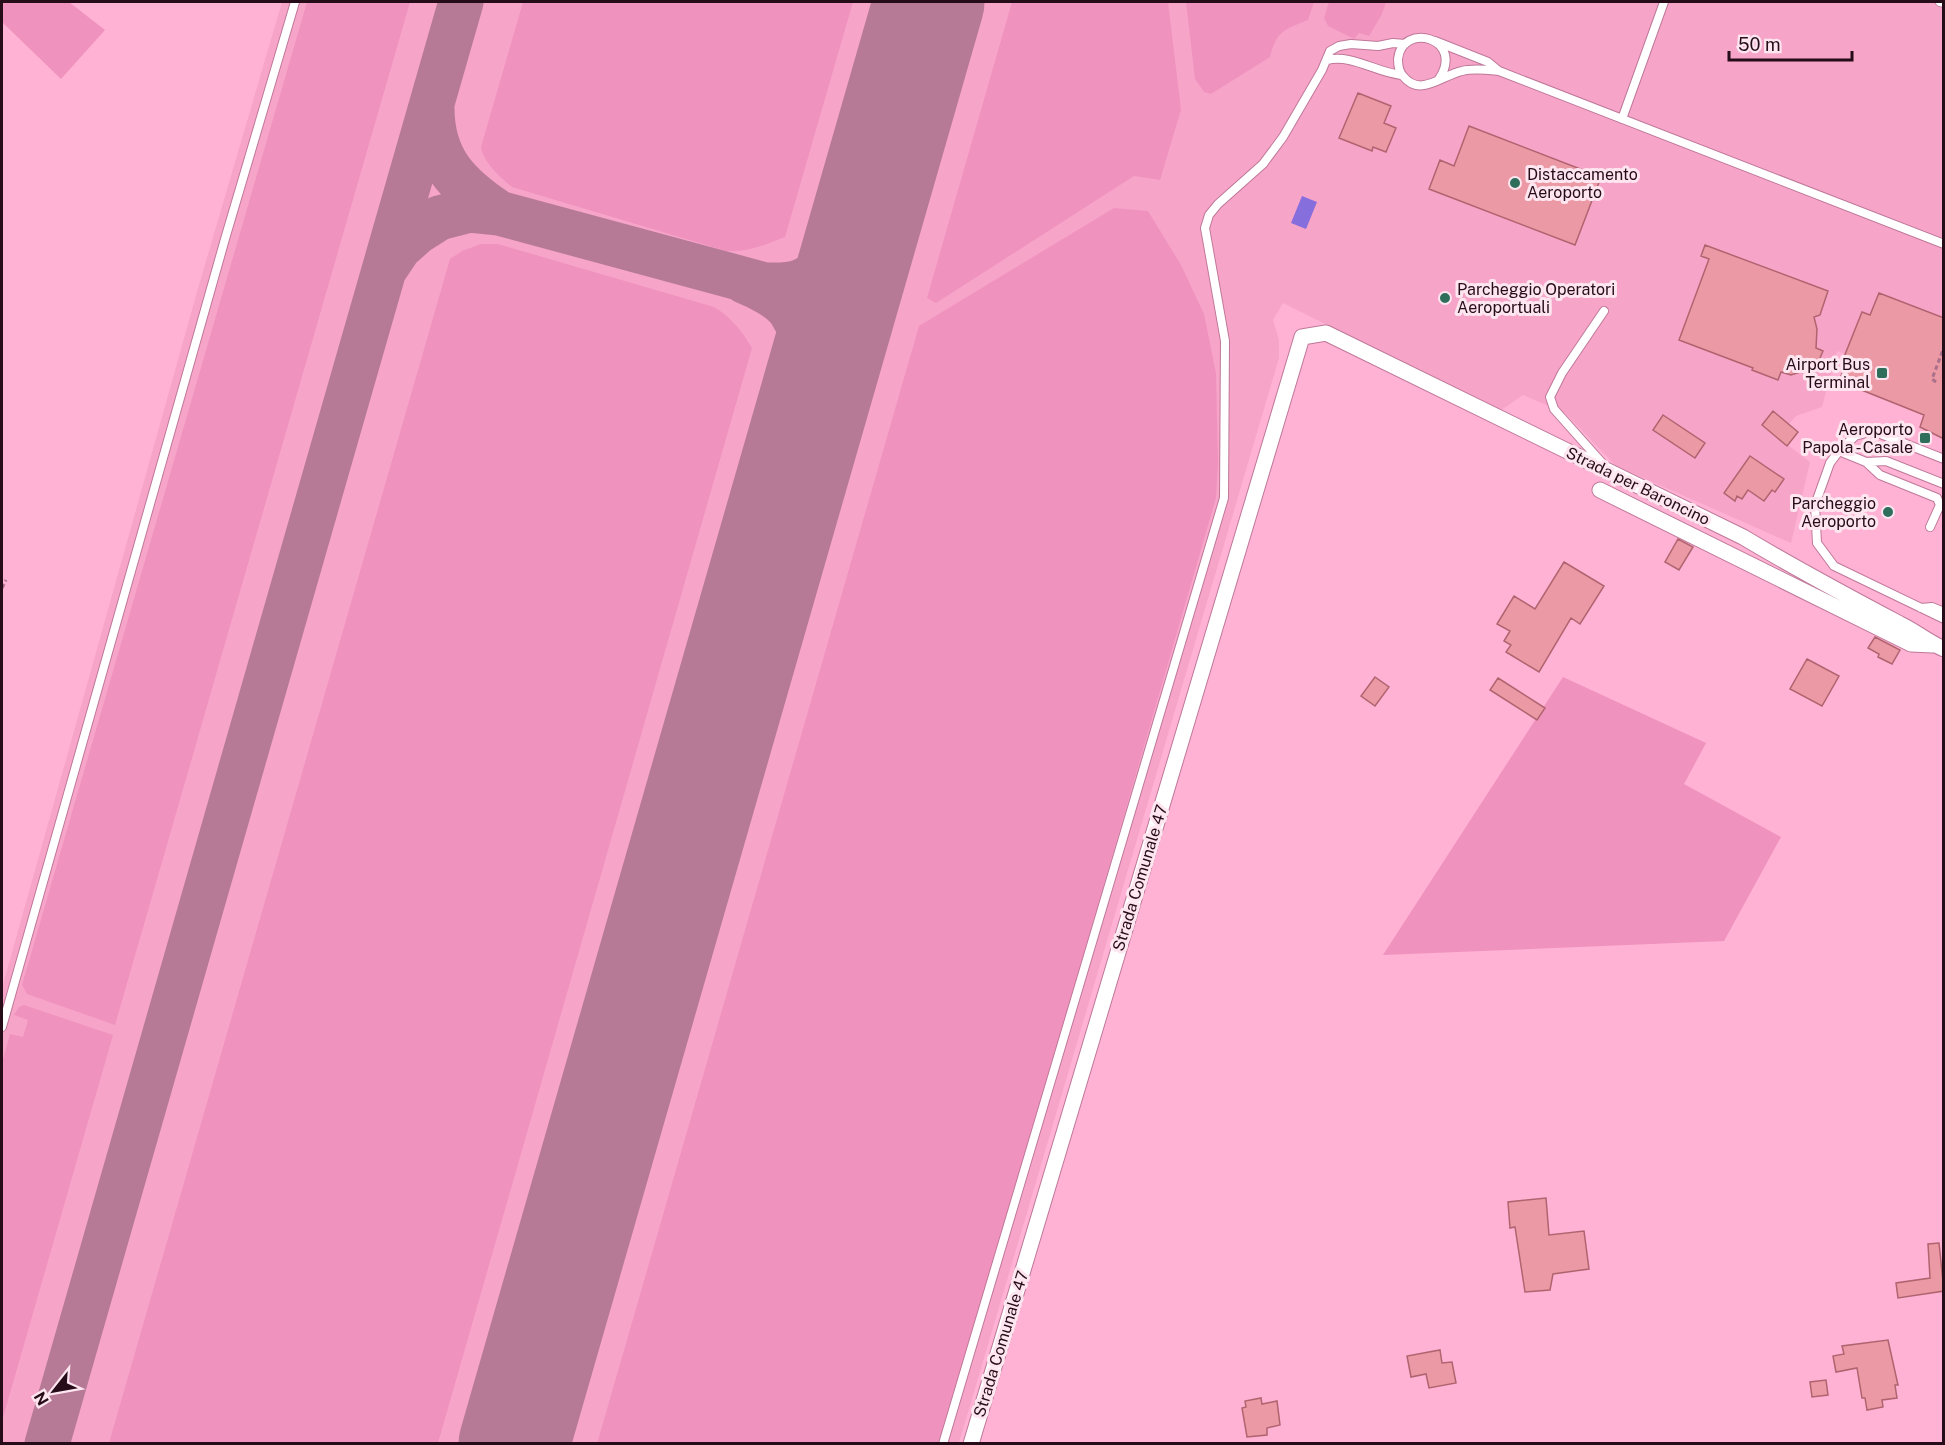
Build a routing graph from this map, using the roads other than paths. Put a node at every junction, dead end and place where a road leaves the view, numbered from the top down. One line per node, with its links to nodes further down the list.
1 (295, 2): 24 (lane)
2 (1664, 2): 9 (lane)
3 (1435, 41): 4 (lane); 6 (lane); 8 (lane)
4 (1405, 44): 5 (lane); 7 (lane)
5 (1327, 60): 7 (lane); 25 (lane)
6 (1500, 71): 8 (lane); 9 (lane)
7 (1401, 75): 8 (lane)
8 (1439, 79)
9 (1622, 119): 10 (lane)
10 (1944, 244)
11 (1604, 311): 16 (lane)
12 (1326, 333): 16 (street, Strada per Baroncino); 26 (street, Strada Comunale 47)
13 (1839, 451): 14 (lane); 15 (lane); 20 (lane)
14 (1944, 459)
15 (1866, 462): 17 (lane); 19 (lane)
16 (1609, 471): 23 (street, Strada per Baroncino)
17 (1944, 484)
18 (1600, 490): 23 (street)
19 (1930, 527)
20 (1919, 608): 21 (lane); 22 (lane)
21 (1944, 612)
22 (1944, 619)
23 (1938, 647)
24 (2, 1027)
25 (943, 1443)
26 (971, 1443)

